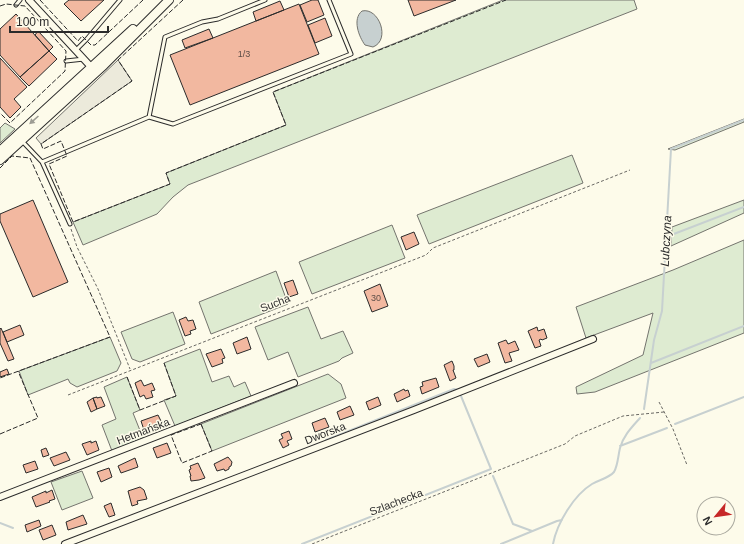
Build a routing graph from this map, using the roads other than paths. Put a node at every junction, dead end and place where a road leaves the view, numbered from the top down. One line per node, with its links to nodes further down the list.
1 (20, 0): 7 (lane)
2 (29, 0): 8 (street)
3 (120, 0): 8 (lane)
4 (168, 0): 11 (main road)
5 (265, 0): 12 (lane)
6 (329, 0): 12 (lane)
7 (16, 5)
8 (76, 50): 9 (street)
9 (84, 59): 10 (lane); 11 (street)
10 (66, 61)
11 (94, 69): 13 (main road)
12 (149, 117): 16 (lane)
13 (20, 138): 14 (main road); 15 (main road); 16 (lane)
14 (0, 151)
15 (0, 160)
16 (42, 162): 17 (lane)
17 (70, 224)
18 (593, 340): 21 (street, Dworska)
19 (294, 384): 20 (street, Hetmańska)
20 (0, 497)
21 (64, 544)

